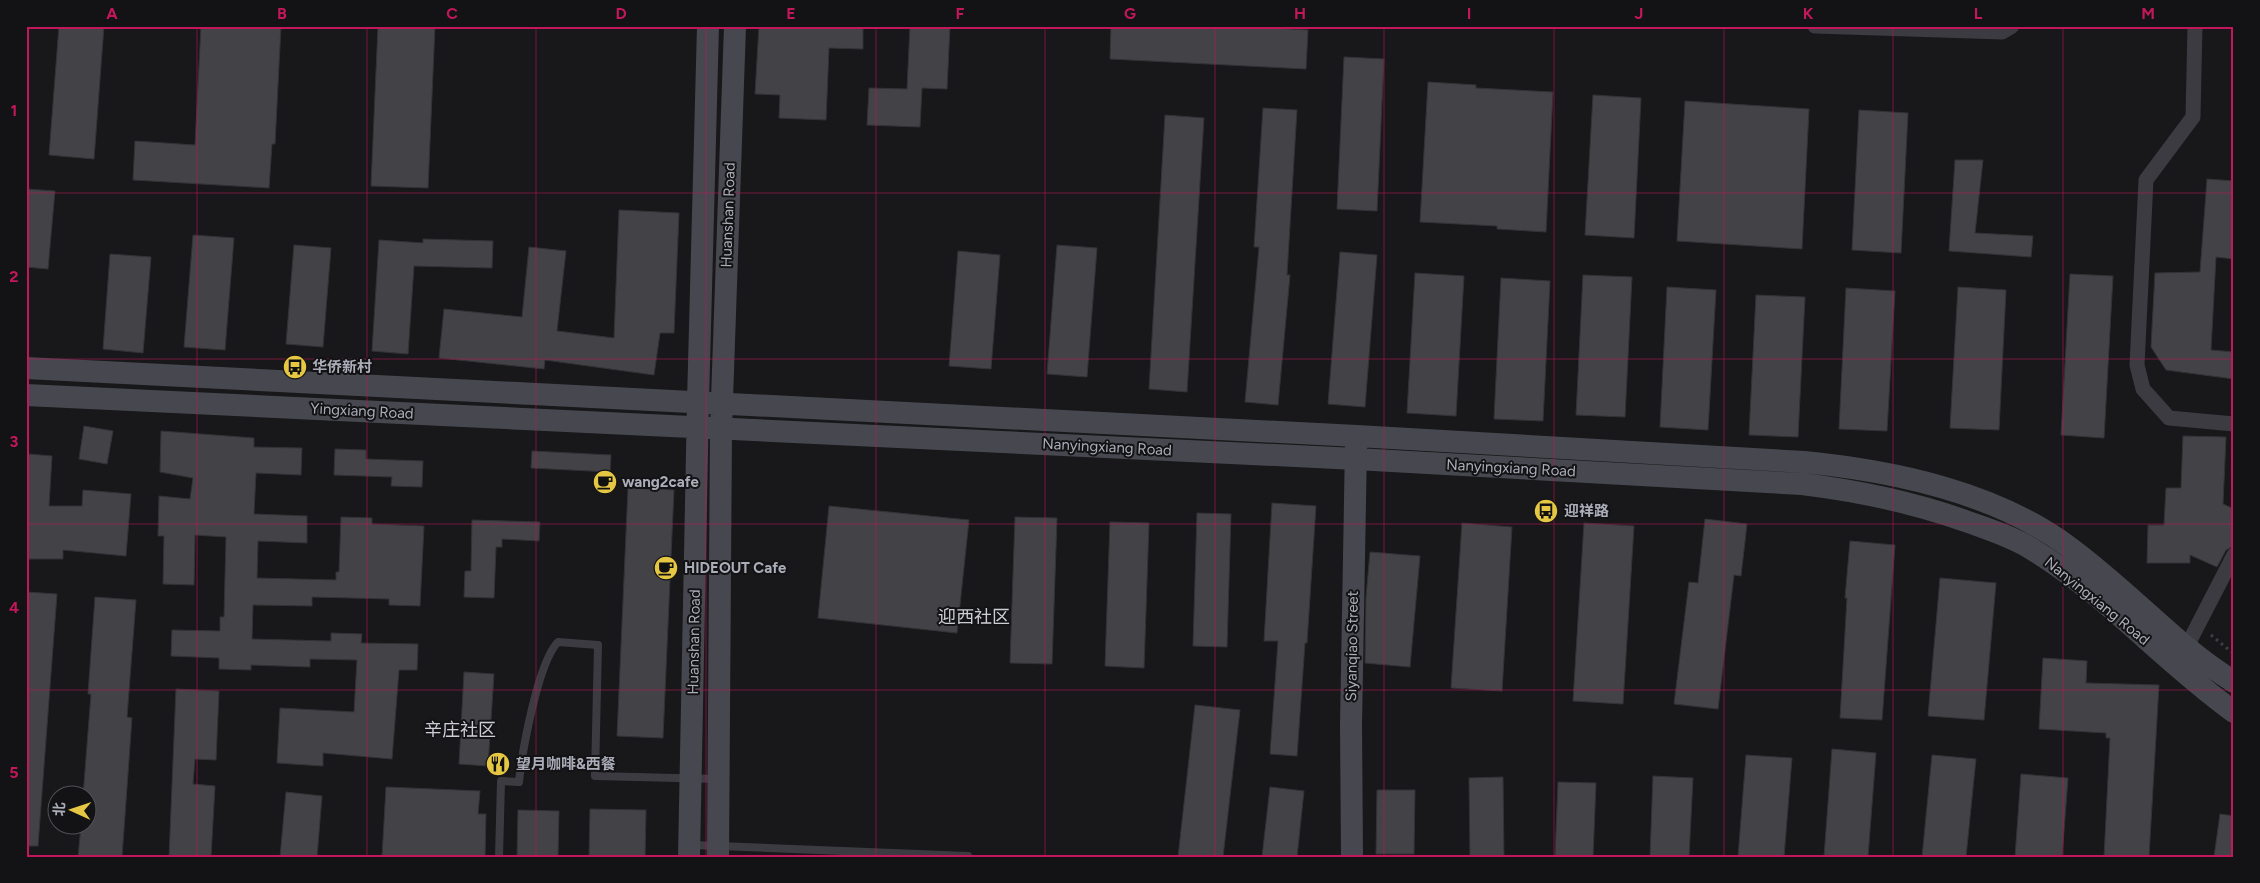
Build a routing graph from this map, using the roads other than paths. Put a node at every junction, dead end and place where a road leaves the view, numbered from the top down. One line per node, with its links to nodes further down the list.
1 (708, 26): 8 (main road, Huanshan Road)
2 (735, 26): 9 (main road, Huanshan Road)
3 (1815, 26): 4 (street)
4 (2012, 26)
5 (2196, 26): 10 (street)
6 (26, 368): 8 (main road, Yingxiang Road)
7 (26, 395): 11 (main road, Yingxiang Road)
8 (698, 402): 9 (main road, Yingxiang Road); 11 (main road, Huanshan Road)
9 (722, 403): 12 (main road, Huanshan Road); 13 (main road, Nanyingxiang Road)
10 (2234, 424)
11 (698, 427): 12 (main road, Yingxiang Road); 20 (main road, Huanshan Road)
12 (722, 428): 14 (main road, Nanyingxiang Road); 21 (main road, Huanshan Road)
13 (1357, 436): 14 (main road, Siyanqiao Street); 16 (main road, Nanyingxiang Road)
14 (1356, 459): 17 (main road, Nanyingxiang Road); 26 (main road, Siyanqiao Street)
15 (2234, 555): 16 (street)
16 (2186, 648): 17 (street); 18 (main road, Nanyingxiang Road)
17 (2181, 672): 19 (main road, Nanyingxiang Road)
18 (2234, 682)
19 (2234, 712)
20 (691, 778): 21 (lane); 22 (main road, Huanshan Road); 25 (lane)
21 (719, 779): 23 (main road, Huanshan Road)
22 (690, 851): 23 (lane)
23 (718, 851): 24 (lane)
24 (968, 856)
25 (499, 857)
26 (1352, 857)

